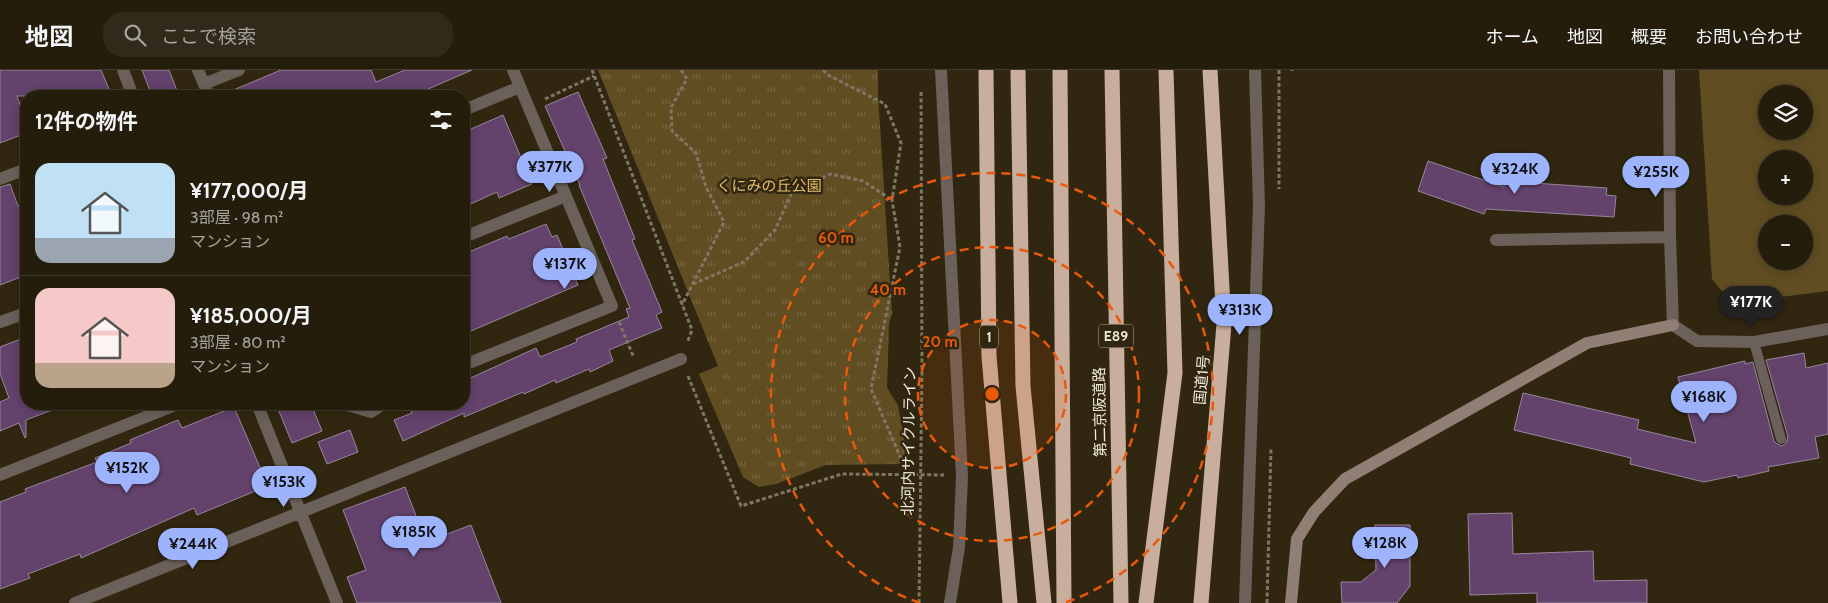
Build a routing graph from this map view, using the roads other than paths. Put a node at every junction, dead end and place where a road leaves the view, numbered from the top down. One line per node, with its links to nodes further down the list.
1 (123, 70): 15 (street)
2 (198, 70): 16 (street)
3 (239, 70): 16 (street)
4 (513, 70): 14 (street)
5 (941, 70): 38 (street)
6 (986, 70): 39 (highway, 1)
7 (1018, 70): 40 (highway)
8 (1060, 70): 41 (highway)
9 (1112, 70): 42 (highway, 第二京阪道路 / E89)
10 (1166, 70): 43 (highway)
11 (1210, 70): 44 (highway, 国道1号)
12 (1255, 70): 45 (street)
13 (1669, 70): 22 (street)
14 (520, 87): 17 (street); 20 (street)
15 (131, 90)
16 (206, 90)
17 (470, 108)
18 (20, 171): 19 (street)
19 (0, 179)
20 (566, 196): 21 (street); 30 (street)
21 (470, 235)
22 (1670, 238): 23 (street); 26 (street)
23 (1496, 240)
24 (20, 314): 25 (street)
25 (0, 322)
26 (1673, 325): 28 (street); 46 (street)
27 (1828, 329): 28 (street)
28 (1754, 342): 33 (lane)
29 (681, 359): 35 (street)
30 (470, 363)
31 (163, 410): 34 (street)
32 (259, 410): 35 (street)
33 (1780, 438)
34 (0, 475)
35 (301, 512): 36 (street); 37 (street)
36 (75, 603)
37 (337, 603)
38 (950, 603)
39 (1010, 603)
40 (1044, 603)
41 (1064, 603)
42 (1121, 603)
43 (1146, 603)
44 (1201, 603)
45 (1245, 603)
46 (1292, 603)

